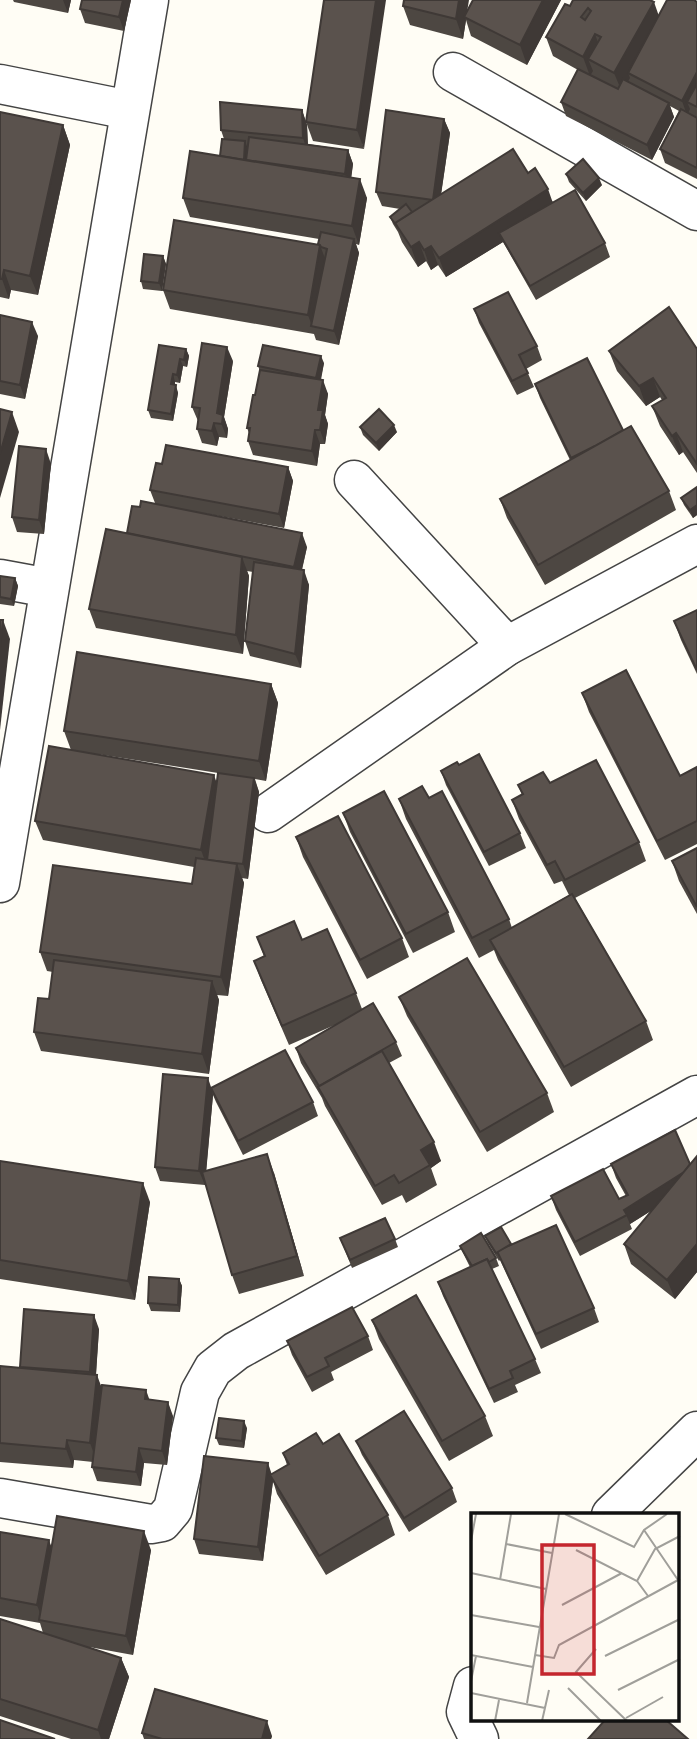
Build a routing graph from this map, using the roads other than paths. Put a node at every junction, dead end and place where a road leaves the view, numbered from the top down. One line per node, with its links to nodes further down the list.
1 (149, 0): 4 (street)
2 (453, 72): 5 (street)
3 (0, 84): 4 (street)
4 (128, 110): 9 (street)
5 (697, 211)
6 (354, 480): 10 (street)
7 (697, 544): 10 (street)
8 (0, 579): 9 (street)
9 (49, 588): 12 (street)
10 (507, 646): 11 (street)
11 (268, 813)
12 (0, 883)
13 (697, 1095): 15 (street)
14 (697, 1431): 16 (street)
15 (0, 1498)
16 (613, 1513)
17 (471, 1693): 18 (street)
18 (479, 1739)

